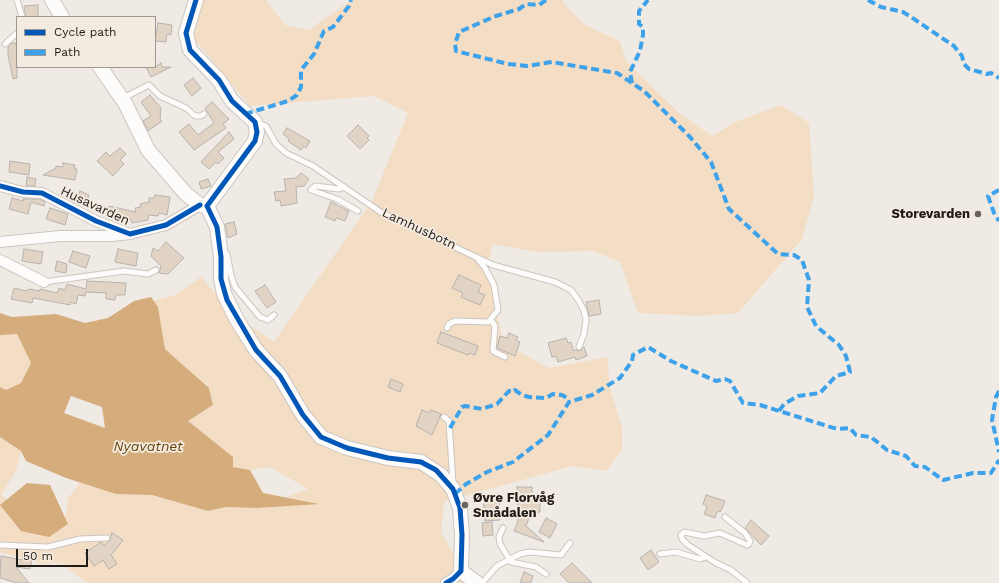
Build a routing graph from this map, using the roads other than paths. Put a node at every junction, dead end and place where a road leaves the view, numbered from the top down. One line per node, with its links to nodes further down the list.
1 (17, 0): 4 (lane)
2 (52, 0): 5 (street)
3 (196, 0): 11 (street)
4 (22, 16)
5 (61, 16)
6 (16, 34): 7 (lane)
7 (6, 44)
8 (104, 69): 9 (street)
9 (122, 99): 10 (lane); 14 (street)
10 (204, 114)
11 (255, 122): 13 (lane, Lamhusbotn); 14 (street)
12 (0, 186): 16 (street, Husavarden)
13 (345, 187): 15 (lane); 19 (lane, Lamhusbotn)
14 (203, 205): 16 (street, Husavarden); 18 (street)
15 (358, 211)
16 (130, 234): 17 (street, Husavarden)
17 (0, 242)
18 (219, 242): 23 (lane); 29 (street)
19 (474, 256): 24 (lane, Lamhusbotn); 26 (lane, Lamhusbotn)
20 (0, 260): 22 (street)
21 (156, 270): 22 (lane)
22 (44, 282)
23 (274, 315)
24 (491, 320): 25 (lane); 27 (lane)
25 (447, 328)
26 (579, 347)
27 (505, 357)
28 (444, 417): 29 (lane)
29 (453, 489): 38 (street)
30 (725, 517): 36 (lane)
31 (503, 528): 37 (lane)
32 (106, 538): 34 (lane)
33 (570, 543): 37 (lane)
34 (0, 545)
35 (660, 554): 36 (lane)
36 (706, 557): 43 (lane)
37 (509, 559): 39 (lane); 42 (lane)
38 (461, 571): 40 (street); 41 (street)
39 (546, 574)
40 (446, 583)
41 (477, 583)
42 (482, 583)
43 (747, 583)

